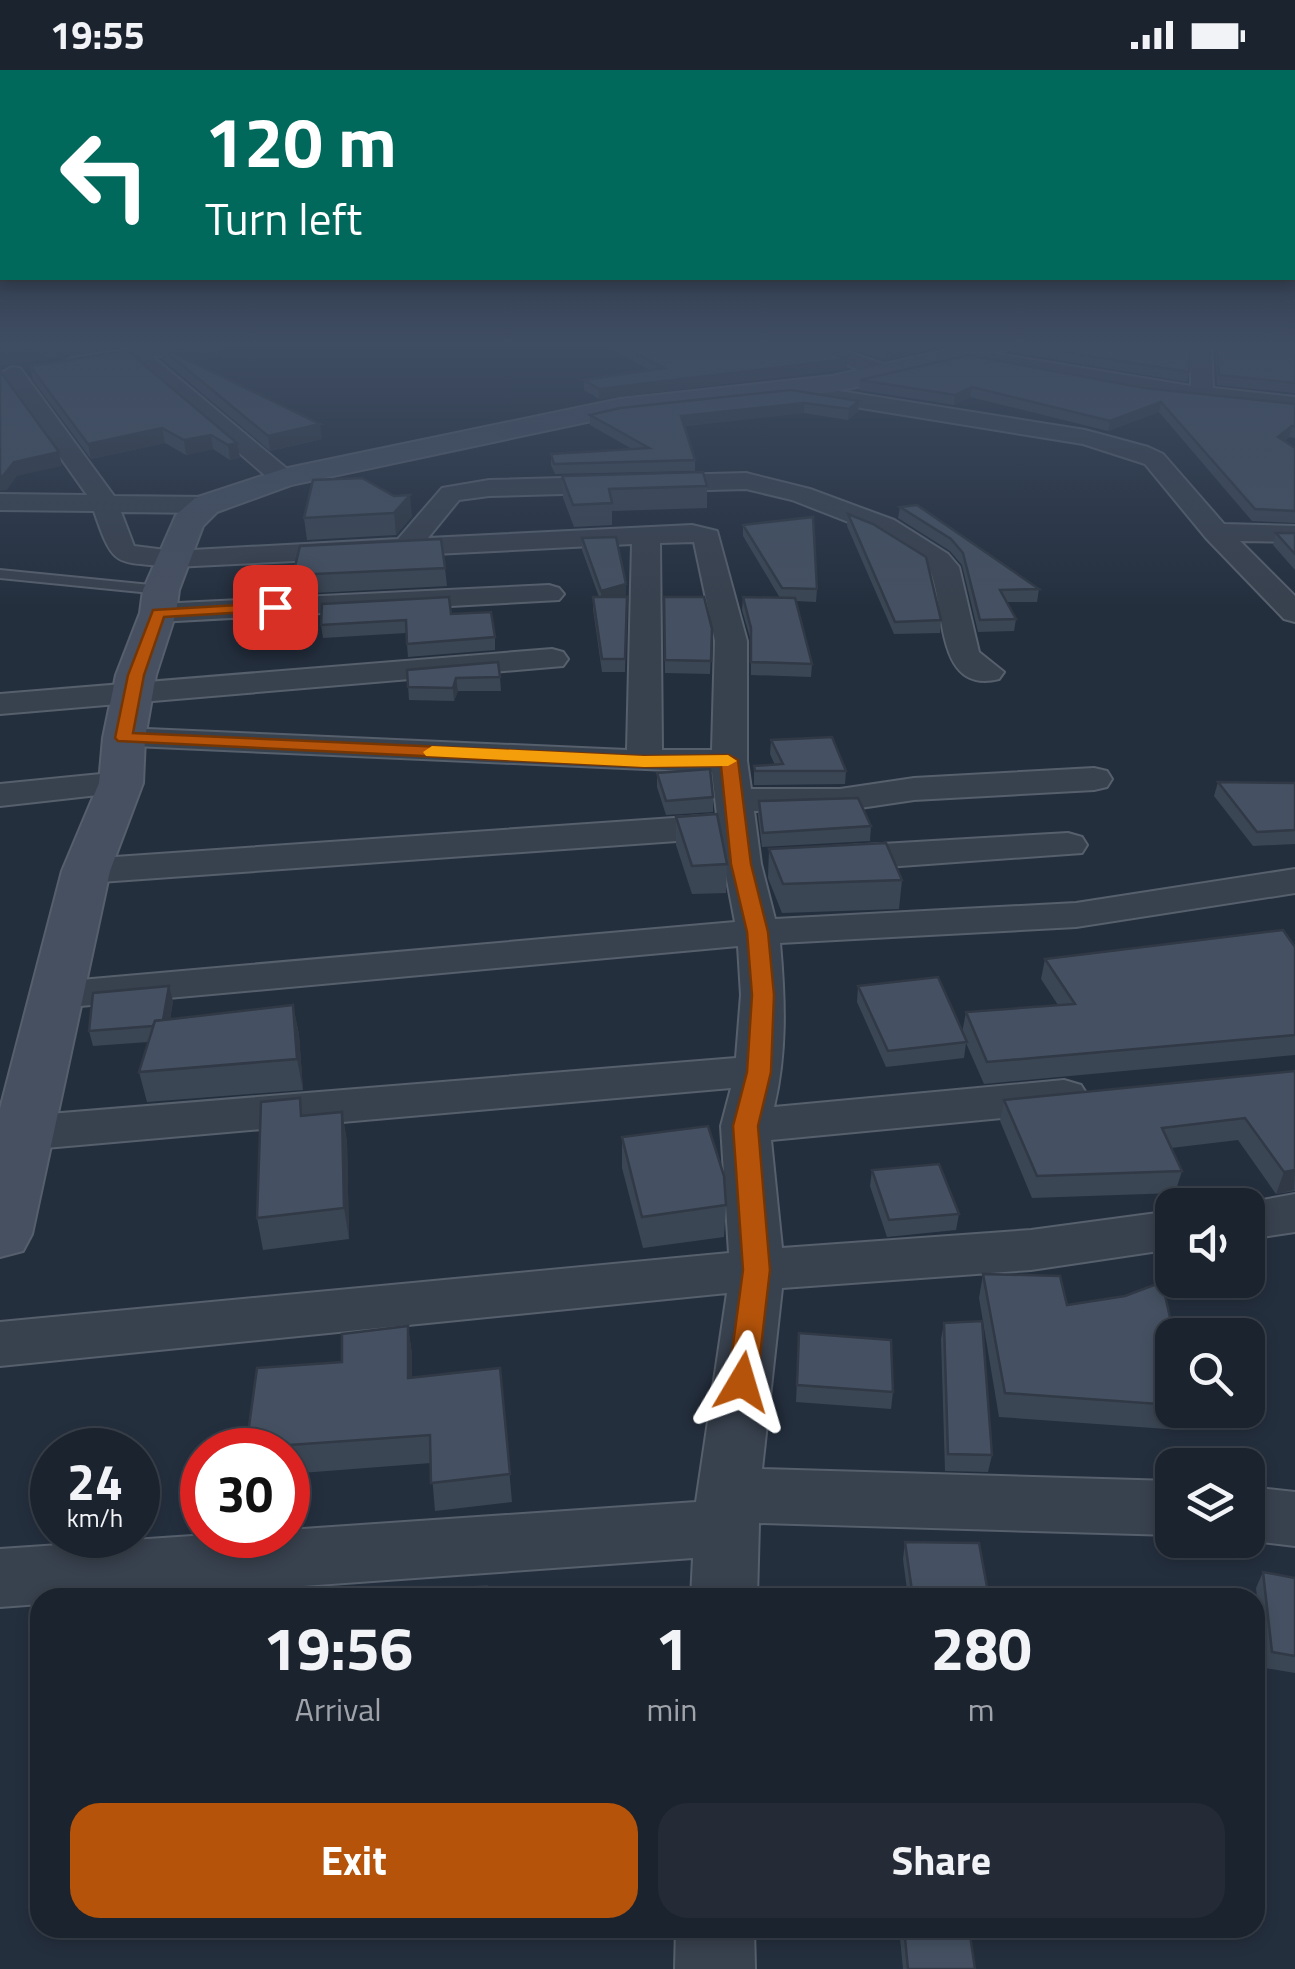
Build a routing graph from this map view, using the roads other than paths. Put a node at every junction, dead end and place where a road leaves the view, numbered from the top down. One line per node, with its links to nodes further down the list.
1 (59, 431): 9 (street)
2 (227, 431): 7 (street)
3 (511, 431): 7 (street)
4 (1045, 431): 6 (street)
5 (1079, 431): 6 (street)
6 (1085, 437): 11 (street)
7 (283, 478): 10 (street)
8 (0, 502): 9 (street)
9 (103, 503): 10 (street); 16 (street)
10 (206, 504): 16 (street)
11 (1216, 532): 12 (street); 18 (street)
12 (1295, 534)
13 (646, 535): 14 (street); 24 (street); 25 (street)
14 (409, 544): 16 (street); 20 (street)
15 (0, 574): 16 (lane)
16 (164, 587): 17 (street); 21 (street)
17 (549, 594)
18 (1295, 612)
19 (552, 658): 21 (street)
20 (988, 672)
21 (134, 692): 22 (street); 23 (street)
22 (0, 704)
23 (124, 738): 25 (street); 27 (street)
24 (729, 760): 25 (street); 29 (street)
25 (644, 762)
26 (1094, 779): 29 (street)
27 (121, 783): 28 (street); 31 (street)
28 (0, 795)
29 (758, 842): 30 (street); 31 (street); 33 (street)
30 (1068, 845)
31 (86, 872): 34 (street)
32 (1295, 881): 33 (street)
33 (758, 932): 34 (street); 35 (street)
34 (58, 995): 38 (street)
35 (759, 1072): 37 (street); 38 (street)
36 (1098, 1092): 37 (street)
37 (745, 1126): 43 (street)
38 (12, 1133): 42 (street)
39 (1295, 1213): 40 (street)
40 (1265, 1217)
41 (1155, 1232): 43 (street)
42 (0, 1234)
43 (756, 1270): 44 (street); 46 (street)
44 (0, 1344)
45 (1155, 1508): 46 (street)
46 (727, 1511): 49 (street); 50 (street)
47 (1265, 1516): 48 (street)
48 (1295, 1519)
49 (0, 1578)
50 (724, 1588)
51 (715, 1938): 52 (street)
52 (715, 1969)

